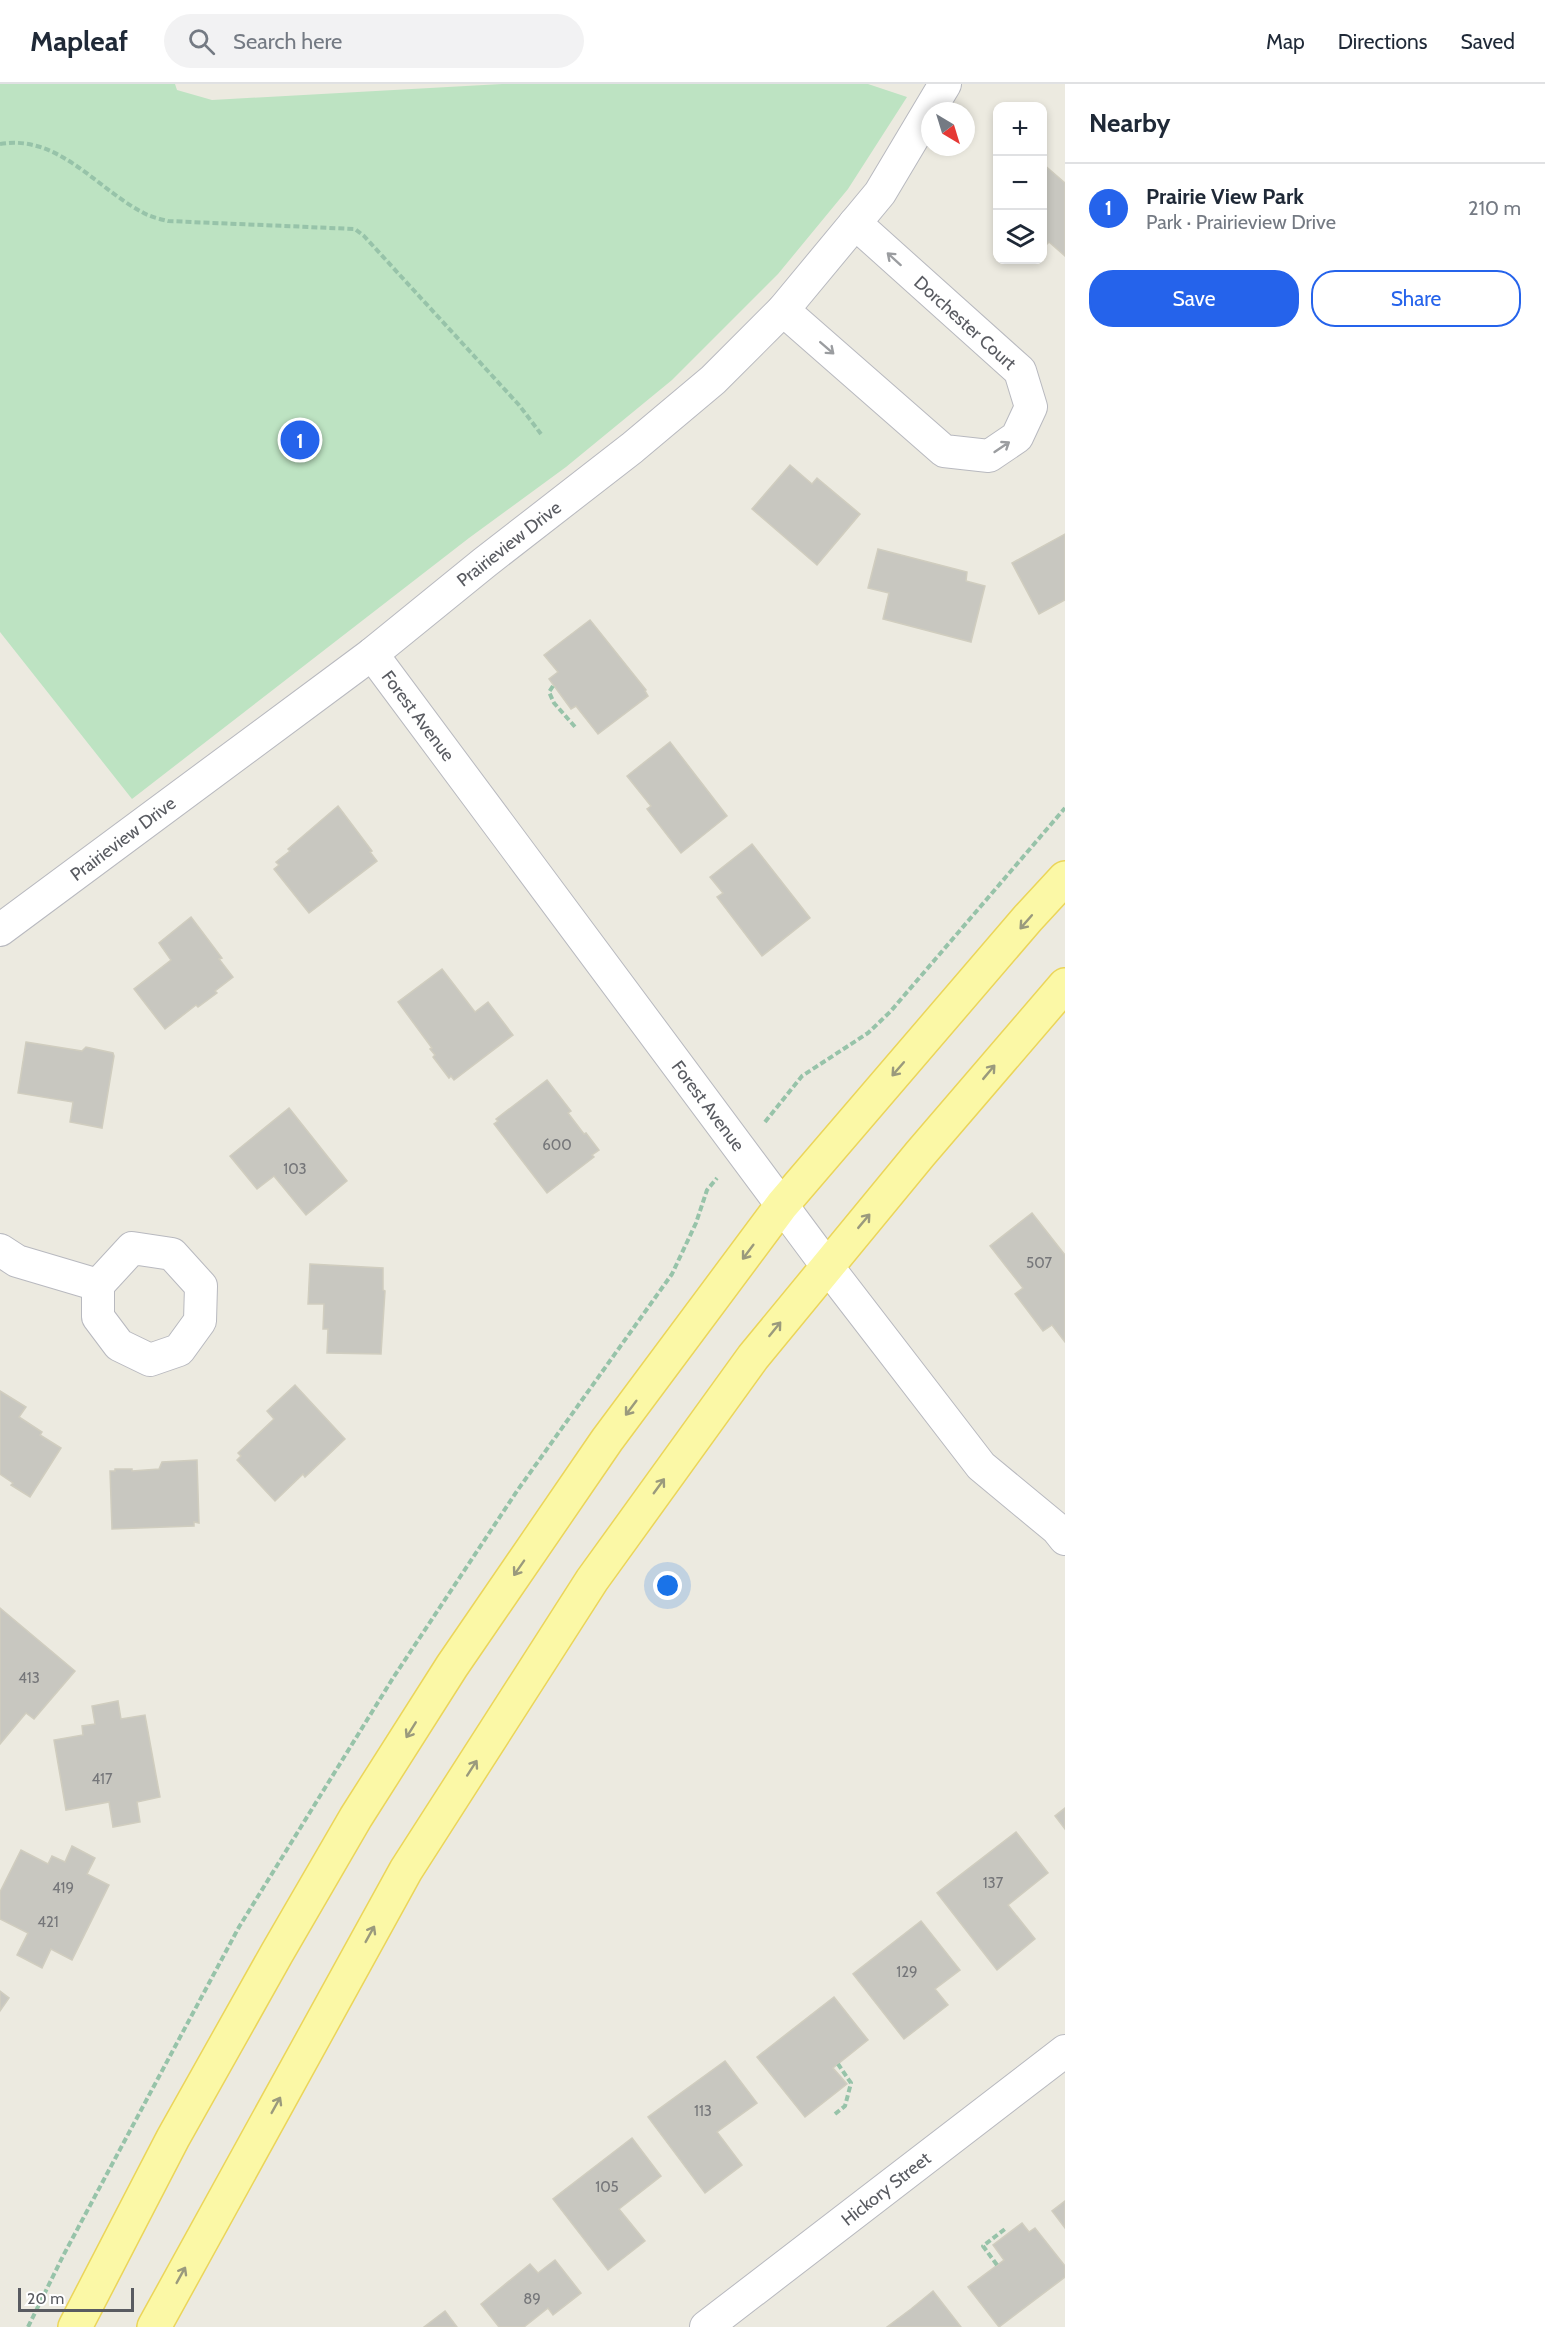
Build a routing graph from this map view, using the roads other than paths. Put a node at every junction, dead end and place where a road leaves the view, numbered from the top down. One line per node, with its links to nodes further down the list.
1 (945, 84): 2 (street, Prairieview Drive)
2 (855, 223): 3 (street, Prairieview Drive); 3 (street, Dorchester Court, one-way to 2)
3 (783, 310): 4 (street, Prairieview Drive)
4 (372, 654): 6 (street, Prairieview Drive); 8 (street, Forest Avenue)
5 (1065, 878): 8 (main road, one-way to 8)
6 (0, 930)
7 (1065, 985): 10 (main road, one-way to 7)
8 (782, 1205): 10 (street, Forest Avenue); 14 (main road, one-way to 14)
9 (0, 1250): 11 (street)
10 (827, 1266): 12 (street, Forest Avenue); 15 (main road, one-way to 10)
11 (98, 1285)
12 (1062, 1530)
13 (1065, 2051): 16 (street, Hickory Street)
14 (75, 2327)
15 (154, 2327)
16 (706, 2327)

